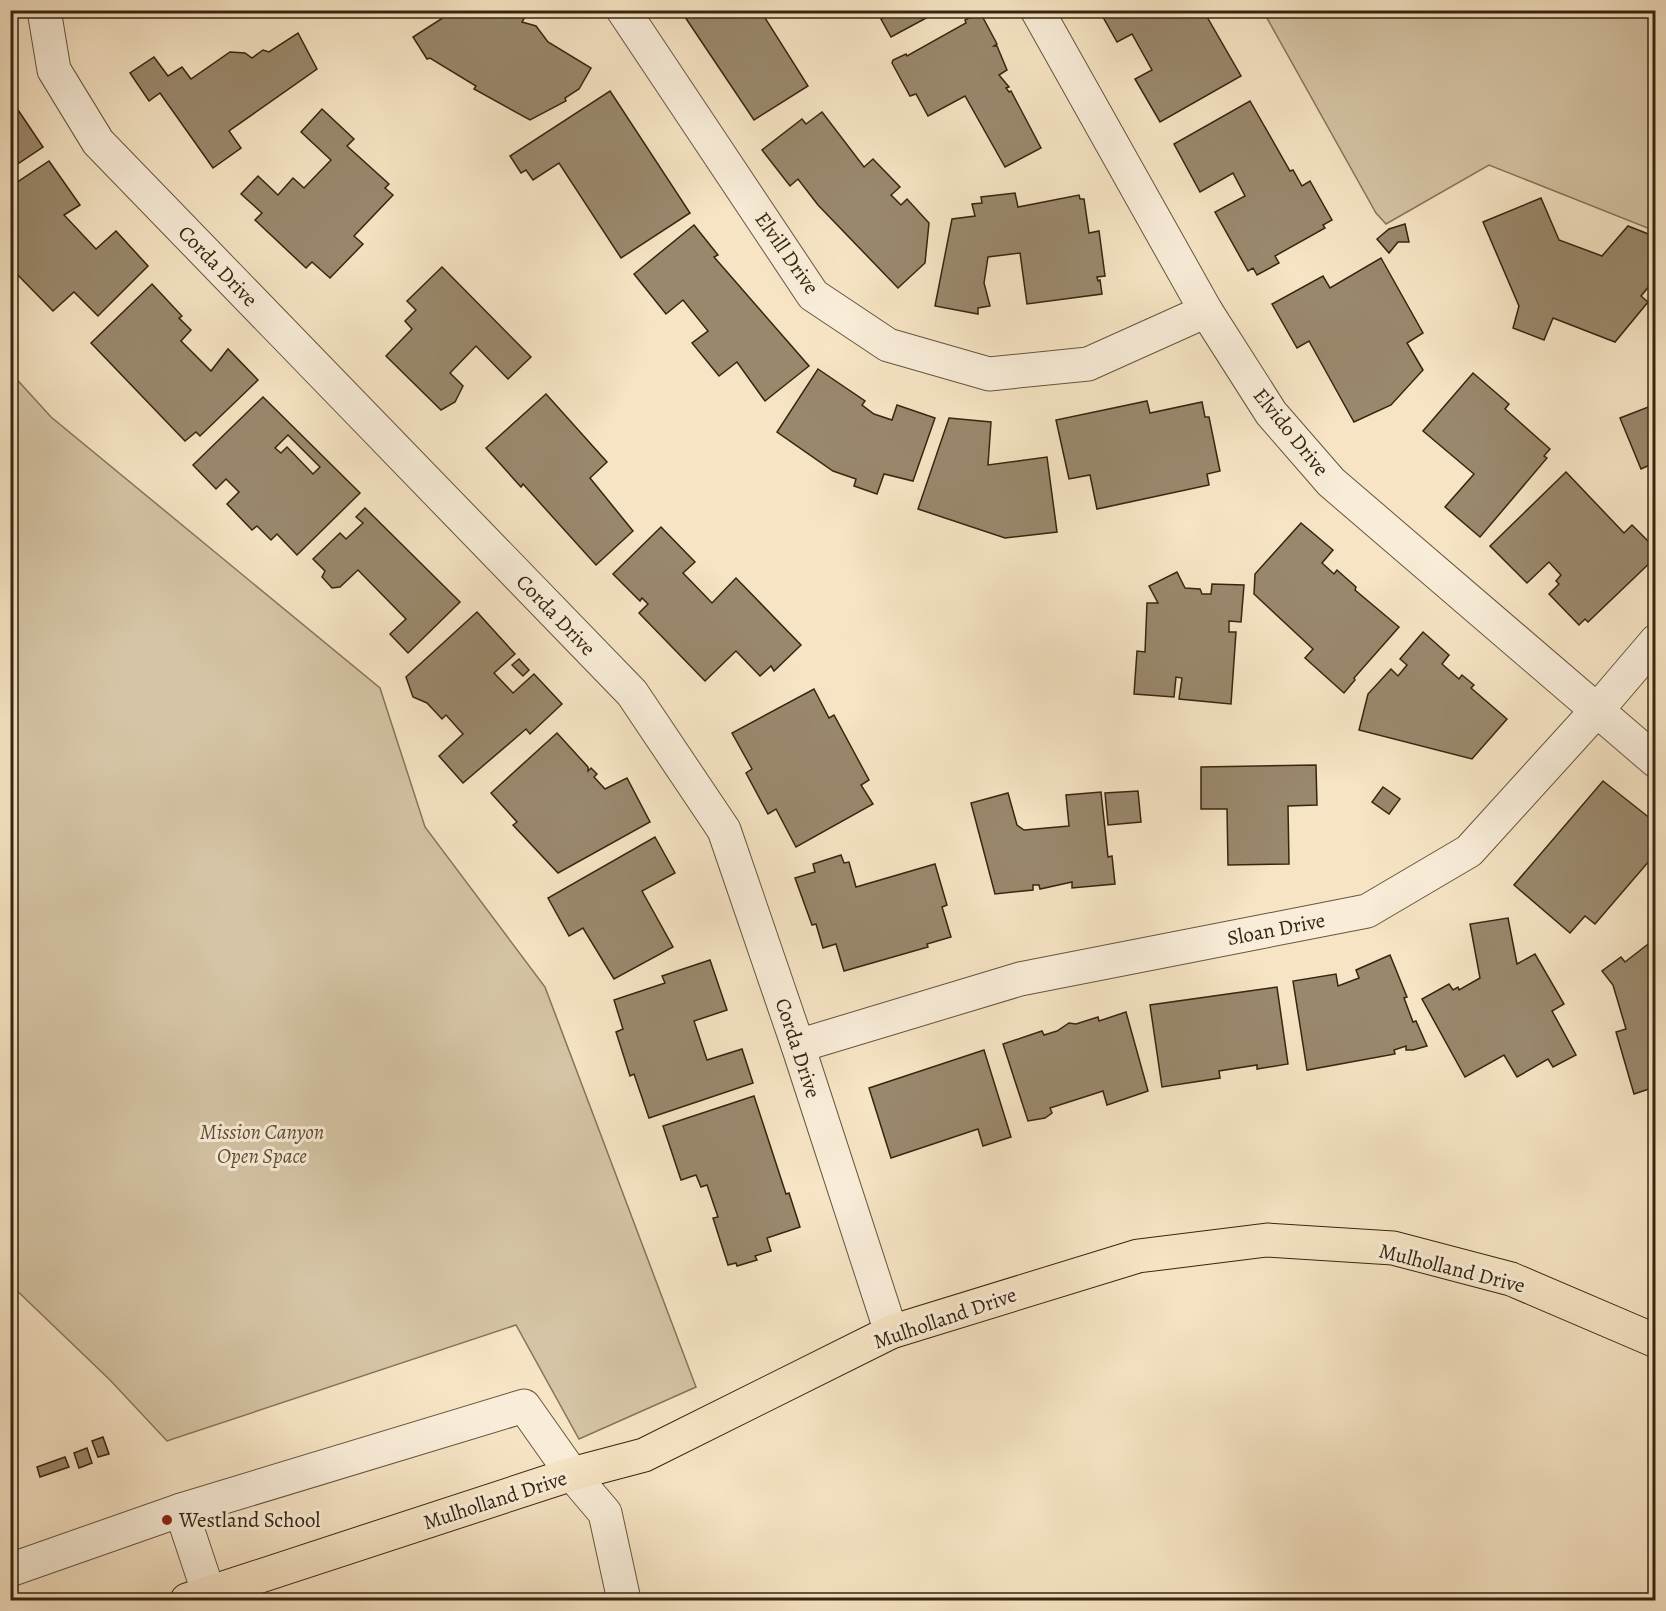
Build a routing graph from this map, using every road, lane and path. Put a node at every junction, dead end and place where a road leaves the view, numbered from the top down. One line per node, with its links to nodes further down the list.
1 (44, 10): 8 (street, Corda Drive)
2 (623, 10): 4 (street, Elvill Drive)
3 (1037, 10): 4 (street, Elvido Drive)
4 (1206, 311): 6 (street, Elvido Drive)
5 (1656, 641): 6 (street, Sloan Drive)
6 (1598, 709): 7 (street, Elvido Drive); 8 (street, Sloan Drive)
7 (1656, 761)
8 (798, 1046): 9 (street, Corda Drive)
9 (891, 1332): 10 (main road, Mulholland Drive); 11 (main road, Mulholland Drive)
10 (1656, 1341)
11 (572, 1474): 12 (street); 14 (main road, Mulholland Drive); 15 (street)
12 (181, 1510): 13 (street); 14 (street)
13 (10, 1570)
14 (198, 1597)
15 (624, 1600)

